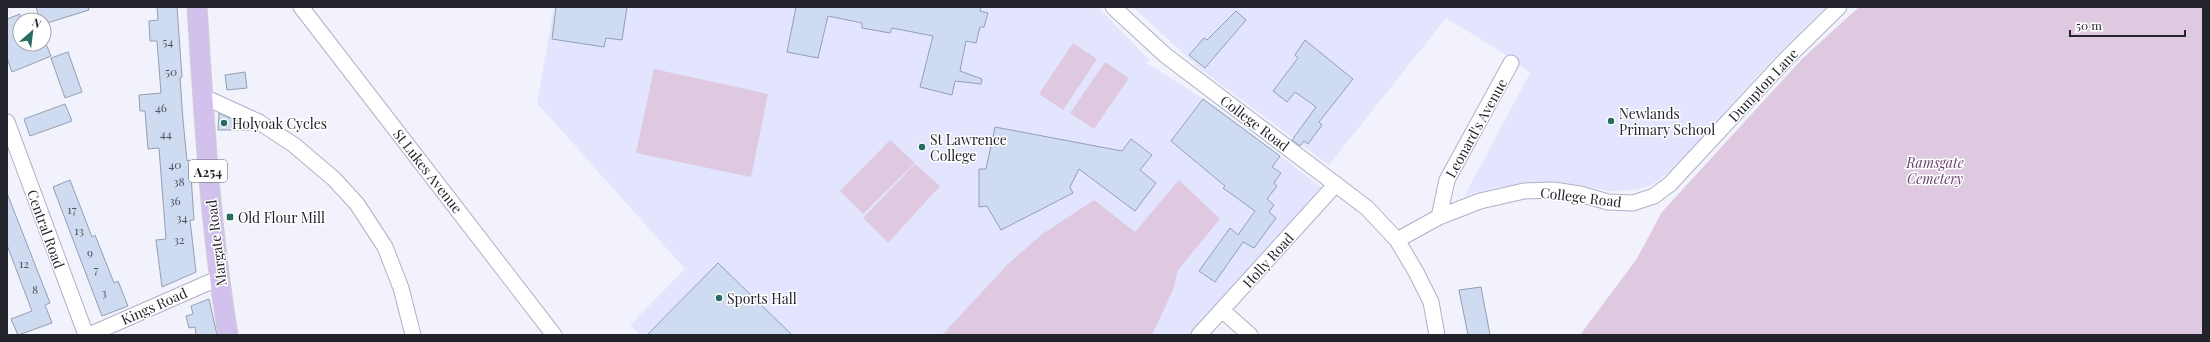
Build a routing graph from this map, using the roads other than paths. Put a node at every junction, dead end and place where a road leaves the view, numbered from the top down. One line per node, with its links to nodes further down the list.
1 (196, 7): 6 (main road, Margate Road / A254)
2 (301, 7): 18 (street, St Lukes Avenue)
3 (1113, 7): 8 (street, College Road)
4 (1839, 7): 9 (street, Dumpton Lane)
5 (1511, 63): 10 (street, Leonard's Avenue)
6 (202, 96): 12 (main road, Margate Road / A254); 17 (street)
7 (7, 122): 14 (street, Central Road)
8 (1336, 184): 11 (street, College Road); 13 (street, Holly Road)
9 (1654, 196): 10 (street, College Road)
10 (1439, 217): 11 (street, College Road)
11 (1397, 240): 21 (street, College Road)
12 (219, 278): 15 (street, Kings Road); 16 (main road, Margate Road / A254)
13 (1223, 311): 19 (street, Holly Road); 20 (street)
14 (86, 335)
15 (89, 335)
16 (228, 335)
17 (413, 335)
18 (554, 335)
19 (1199, 335)
20 (1250, 335)
21 (1438, 335)

